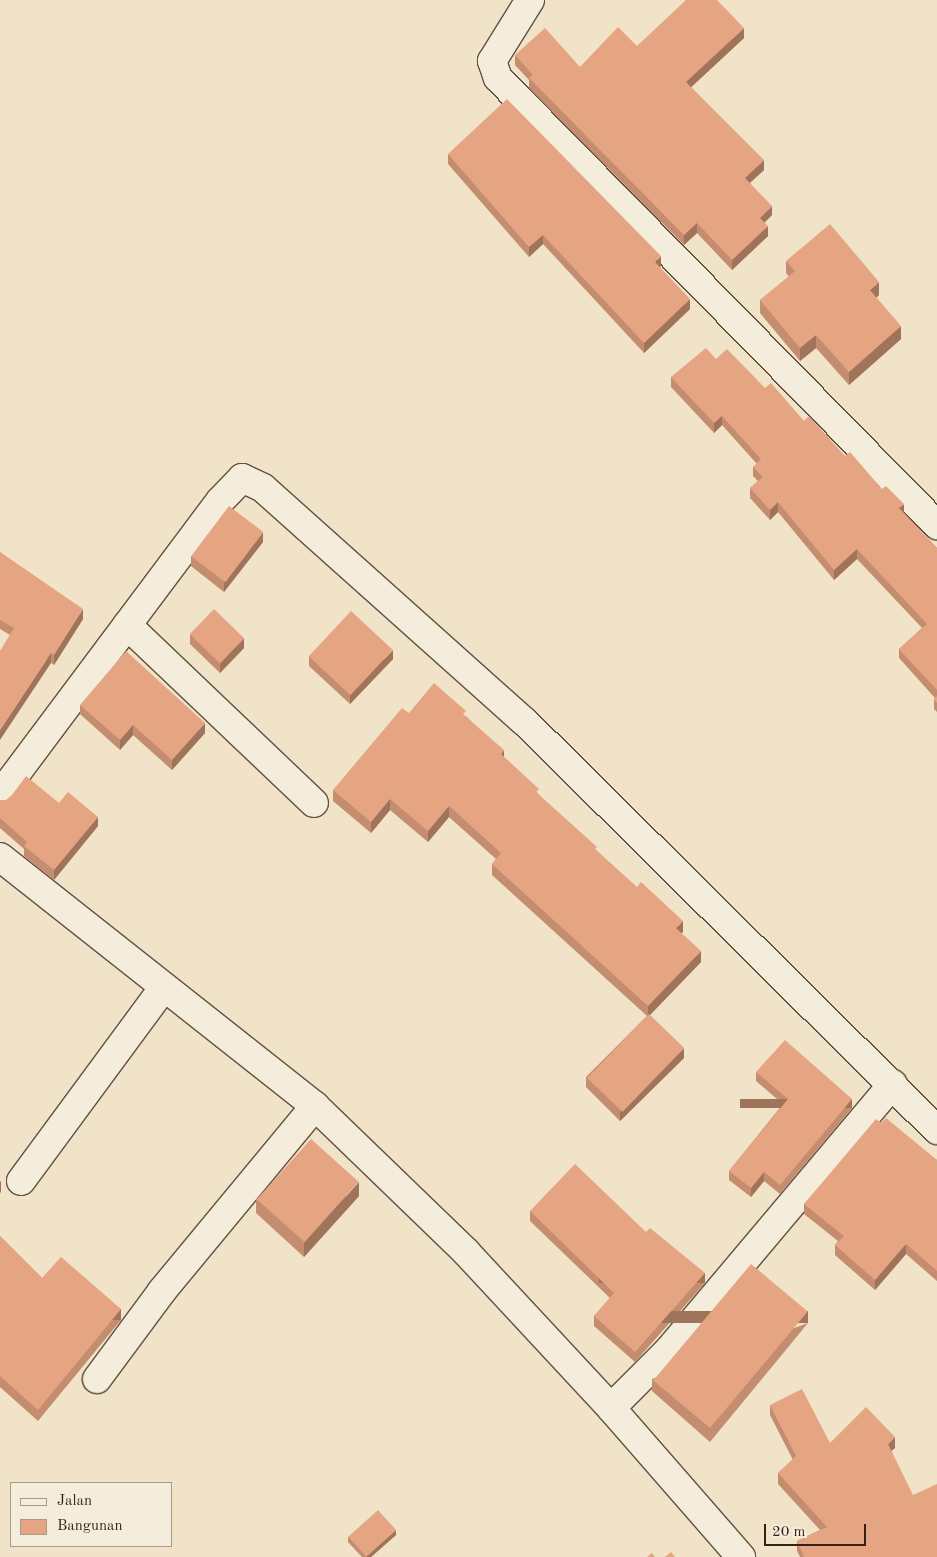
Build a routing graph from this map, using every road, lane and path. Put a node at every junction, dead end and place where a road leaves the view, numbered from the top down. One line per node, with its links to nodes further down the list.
1 (530, 0): 2 (street)
2 (937, 525)
3 (126, 624): 4 (street); 5 (street); 8 (street)
4 (0, 796)
5 (314, 803)
6 (0, 857): 7 (street)
7 (164, 987): 9 (street); 11 (street)
8 (893, 1084): 10 (street); 13 (street)
9 (315, 1106): 12 (street); 13 (street)
10 (937, 1130)
11 (21, 1181)
12 (97, 1379)
13 (610, 1408): 14 (street)
14 (741, 1557)

